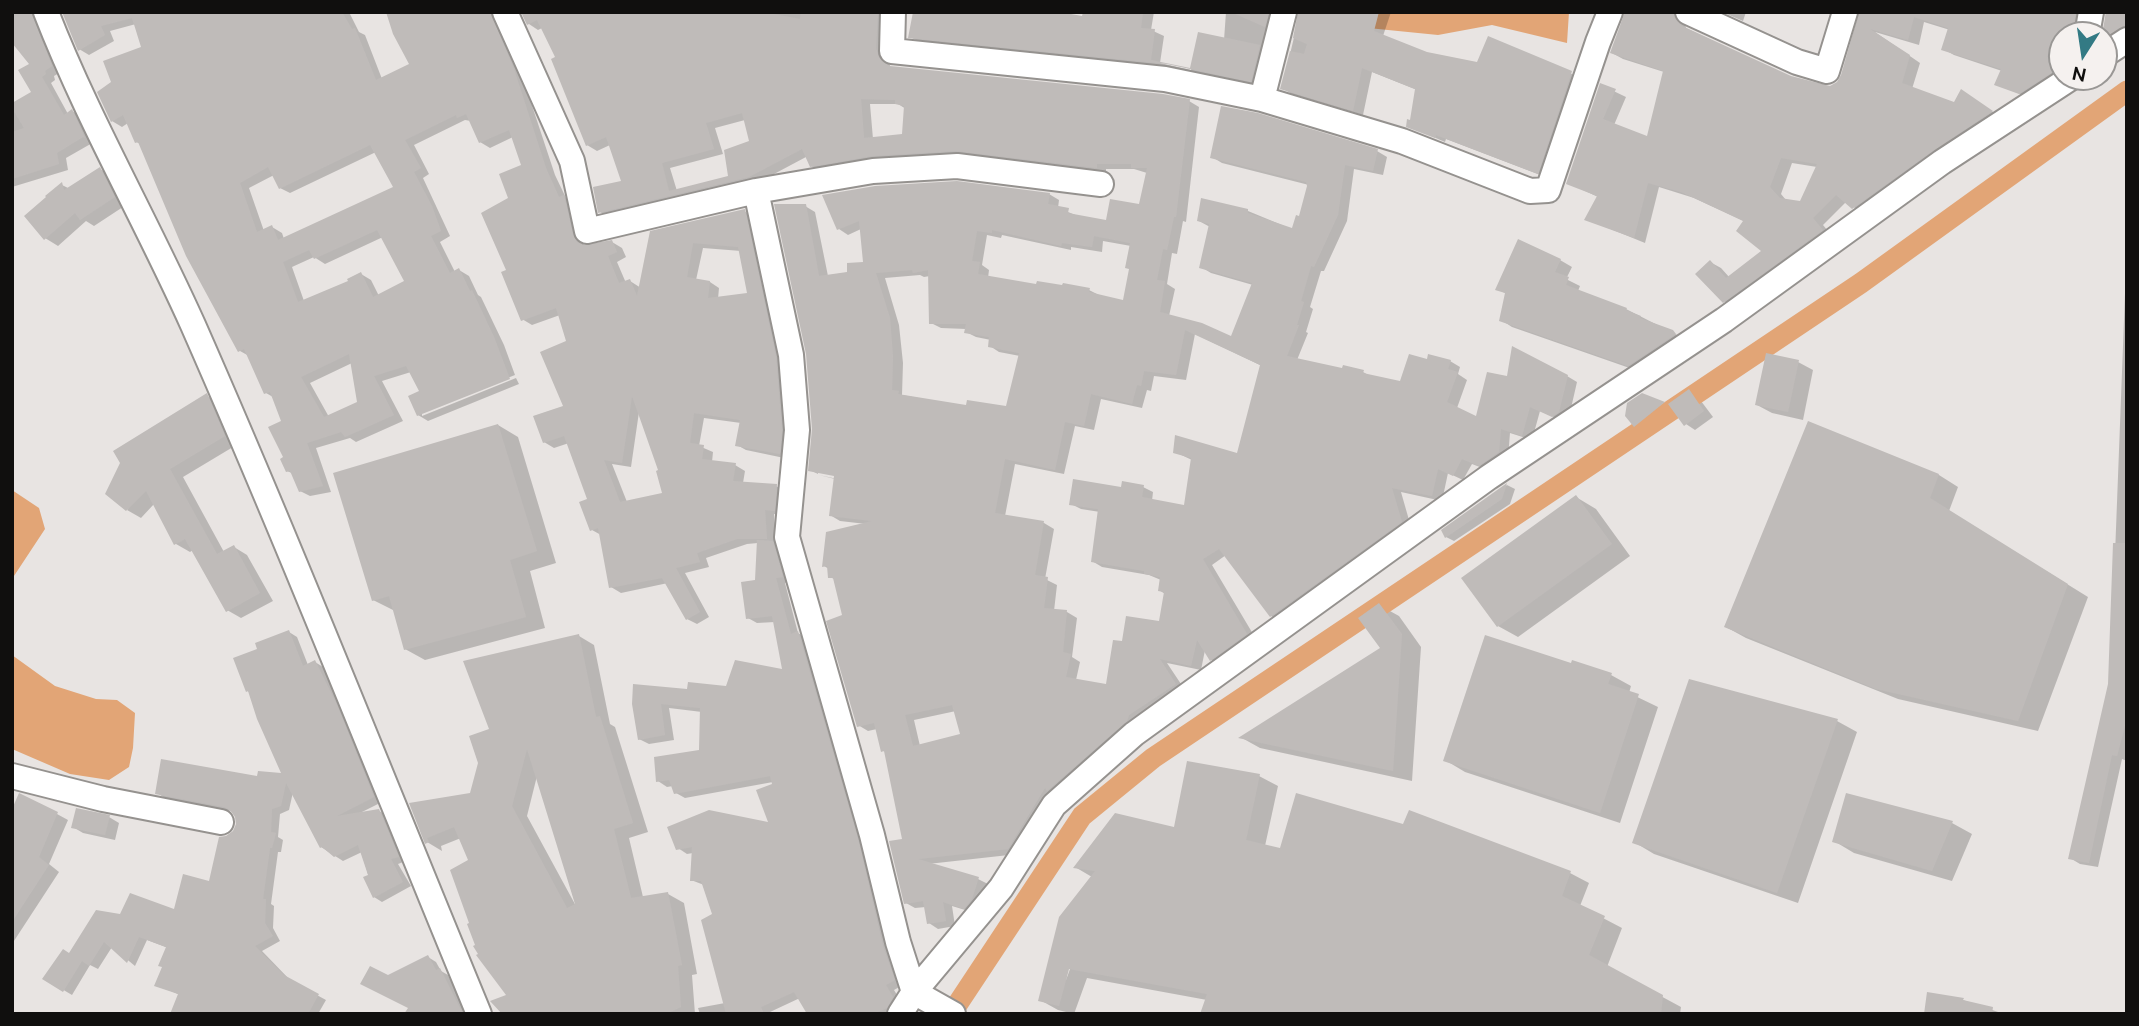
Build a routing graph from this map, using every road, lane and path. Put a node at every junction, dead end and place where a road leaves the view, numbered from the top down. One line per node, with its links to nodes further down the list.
1 (46, 12): 15 (street)
2 (505, 12): 11 (street)
3 (893, 12): 9 (street)
4 (1284, 12): 9 (street)
5 (1610, 12): 9 (street)
6 (1688, 12): 7 (street)
7 (1845, 12)
8 (2050, 91): 14 (street)
9 (1262, 99)
10 (1101, 184): 11 (street)
11 (756, 191): 14 (street)
12 (12, 776): 13 (street)
13 (221, 822)
14 (914, 992): 16 (street); 17 (street)
15 (479, 1014)
16 (900, 1014)
17 (953, 1014)

